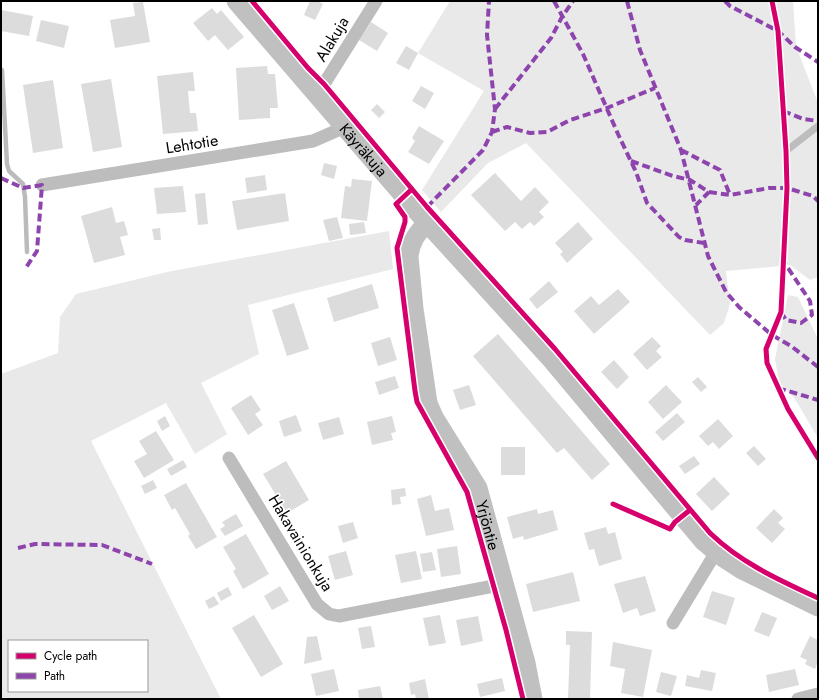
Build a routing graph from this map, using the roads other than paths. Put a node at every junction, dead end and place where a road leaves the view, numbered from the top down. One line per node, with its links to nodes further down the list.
1 (236, 1): 3 (street, Käyräkuja)
2 (376, 1): 3 (street, Alakuja)
3 (317, 93): 5 (street, Käyräkuja)
4 (818, 126): 6 (lane)
5 (345, 127): 7 (street, Lehtotie); 8 (street, Käyräkuja)
6 (786, 151)
7 (42, 185)
8 (427, 223): 10 (street, Käyräkuja); 11 (street, Yrjöntie)
9 (229, 458): 11 (street, Hakavainionkuja)
10 (716, 552): 12 (street, Käyräkuja); 13 (street)
11 (504, 584): 15 (street, Yrjöntie)
12 (818, 607)
13 (673, 623)
14 (818, 694): 16 (street)
15 (533, 699)
16 (798, 699)

